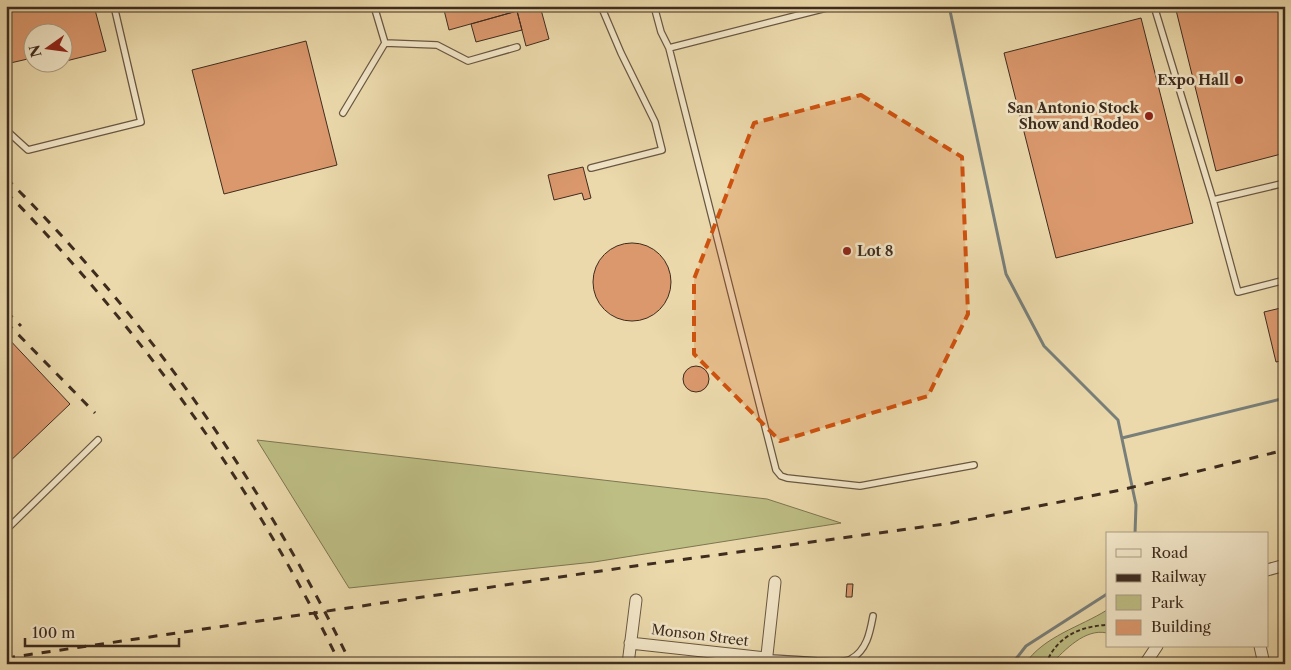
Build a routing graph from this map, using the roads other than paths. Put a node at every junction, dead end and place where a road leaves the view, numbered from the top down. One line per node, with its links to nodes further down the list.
1 (114, 6): 11 (lane)
2 (374, 6): 7 (lane)
3 (601, 6): 12 (lane)
4 (654, 6): 9 (lane)
5 (834, 6): 9 (lane)
6 (1154, 6): 14 (lane)
7 (384, 42): 8 (lane); 10 (lane)
8 (517, 47)
9 (669, 48): 17 (lane)
10 (343, 113)
11 (6, 130)
12 (591, 168)
13 (1285, 183): 14 (lane)
14 (1213, 200): 15 (lane)
15 (1285, 280)
16 (98, 440): 18 (lane)
17 (974, 465)
18 (6, 530)
19 (1285, 565): 20 (street)
20 (1268, 570)
21 (774, 582): 27 (street)
22 (636, 600): 24 (street)
23 (874, 616): 27 (lane)
24 (630, 642): 27 (street, Monson Street); 28 (street)
25 (1156, 648): 29 (street)
26 (1260, 648): 30 (street)
27 (766, 661)
28 (628, 664)
29 (1145, 664)
30 (1264, 664)

